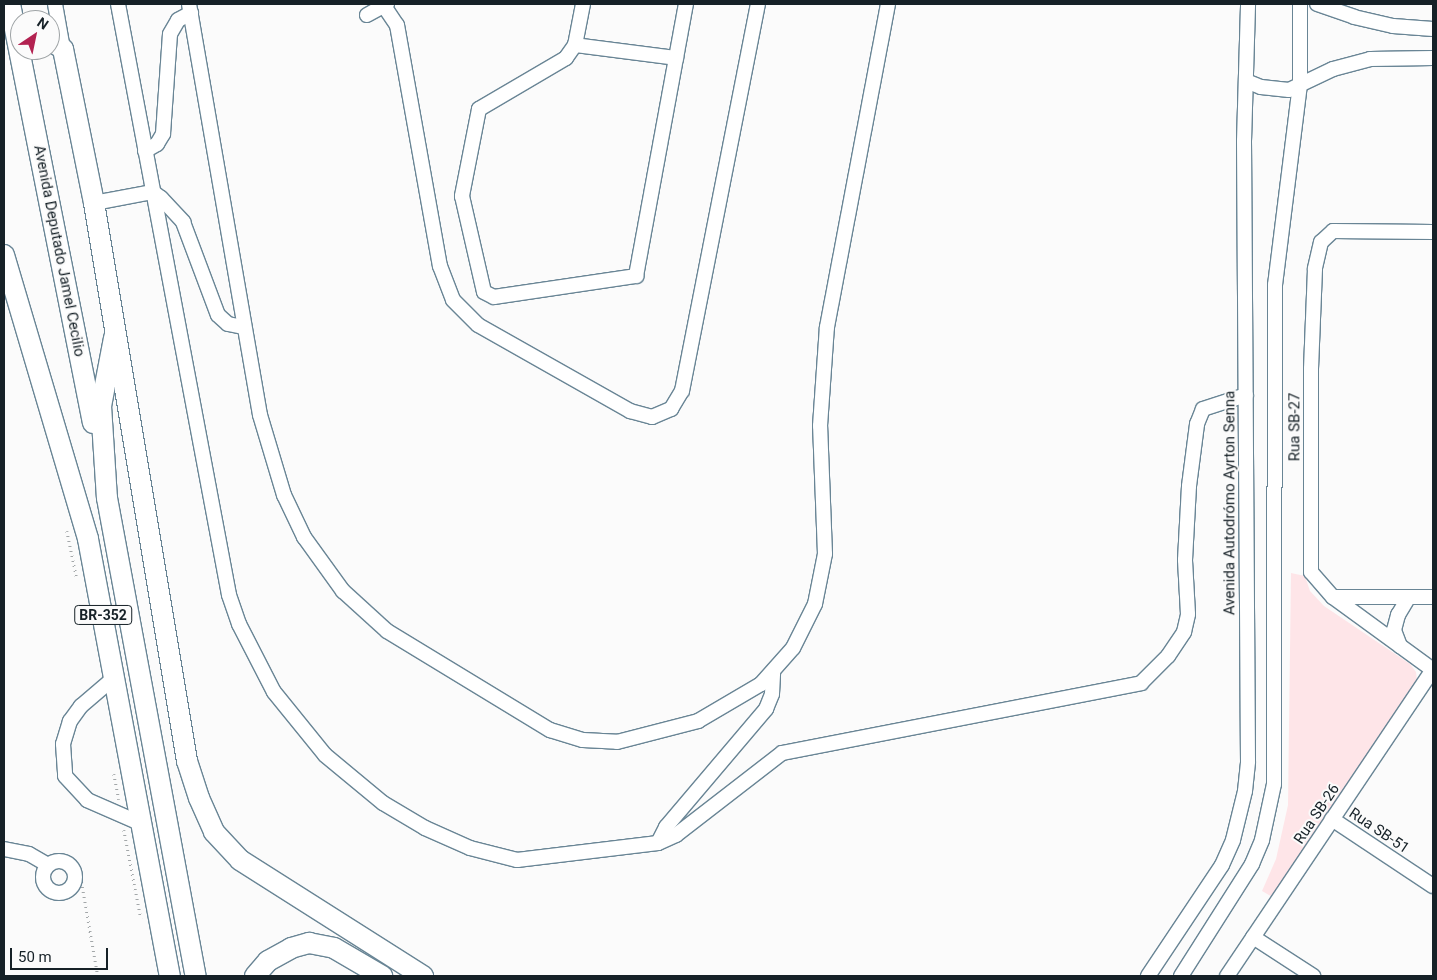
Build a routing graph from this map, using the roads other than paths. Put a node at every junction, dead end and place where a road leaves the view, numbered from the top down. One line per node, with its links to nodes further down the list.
1 (118, 4): 20 (street)
2 (584, 4): 13 (street)
3 (686, 4): 14 (street)
4 (758, 4): 9 (street)
5 (888, 4): 34 (street)
6 (1248, 4): 18 (street, Avenida Autodrómo Ayrton Senna)
7 (1300, 4): 19 (street)
8 (1318, 4): 12 (street)
9 (385, 5): 11 (street)
10 (190, 8): 20 (street); 25 (street)
11 (367, 15)
12 (1433, 29)
13 (576, 45): 14 (street); 14 (street)
14 (676, 58)
15 (1433, 58): 19 (street)
16 (23, 60): 28 (highway, Avenida Deputado Jamel Cecilio / BR-352)
17 (60, 60): 22 (highway)
18 (1246, 81): 19 (street); 27 (street, Avenida Autodrómo Ayrton Senna)
19 (1300, 85): 49 (street)
20 (145, 151): 21 (street)
21 (153, 192): 22 (street); 25 (street); 38 (street)
22 (94, 203): 26 (highway)
23 (1433, 232): 29 (street, Rua SB-27)
24 (4, 255): 35 (highway, BR-352)
25 (243, 328): 34 (street)
26 (116, 329): 28 (highway); 47 (highway)
27 (1246, 395): 38 (street); 48 (street, Avenida Autodrómo Ayrton Senna)
28 (107, 498): 44 (highway, BR-352)
29 (1333, 597): 30 (street); 32 (street, Rua SB-27)
30 (1409, 597): 31 (street); 32 (street)
31 (1433, 597)
32 (1402, 649): 33 (street, Rua SB-27)
33 (1433, 670): 36 (street, Rua SB-26)
34 (773, 673): 38 (street)
35 (115, 677): 37 (highway, BR-352); 37 (street)
36 (1332, 820): 41 (street, Rua SB-51); 42 (street, Rua SB-26)
37 (142, 824): 43 (highway, BR-352)
38 (658, 843)
39 (4, 849): 40 (street)
40 (48, 865): 40 (street)
41 (1433, 886)
42 (1253, 937): 50 (street, Rua SB-26); 51 (street)
43 (170, 976)
44 (196, 976)
45 (255, 976): 46 (highway)
46 (382, 976)
47 (423, 976)
48 (1148, 976)
49 (1181, 976)
50 (1227, 976)
51 (1313, 976)

